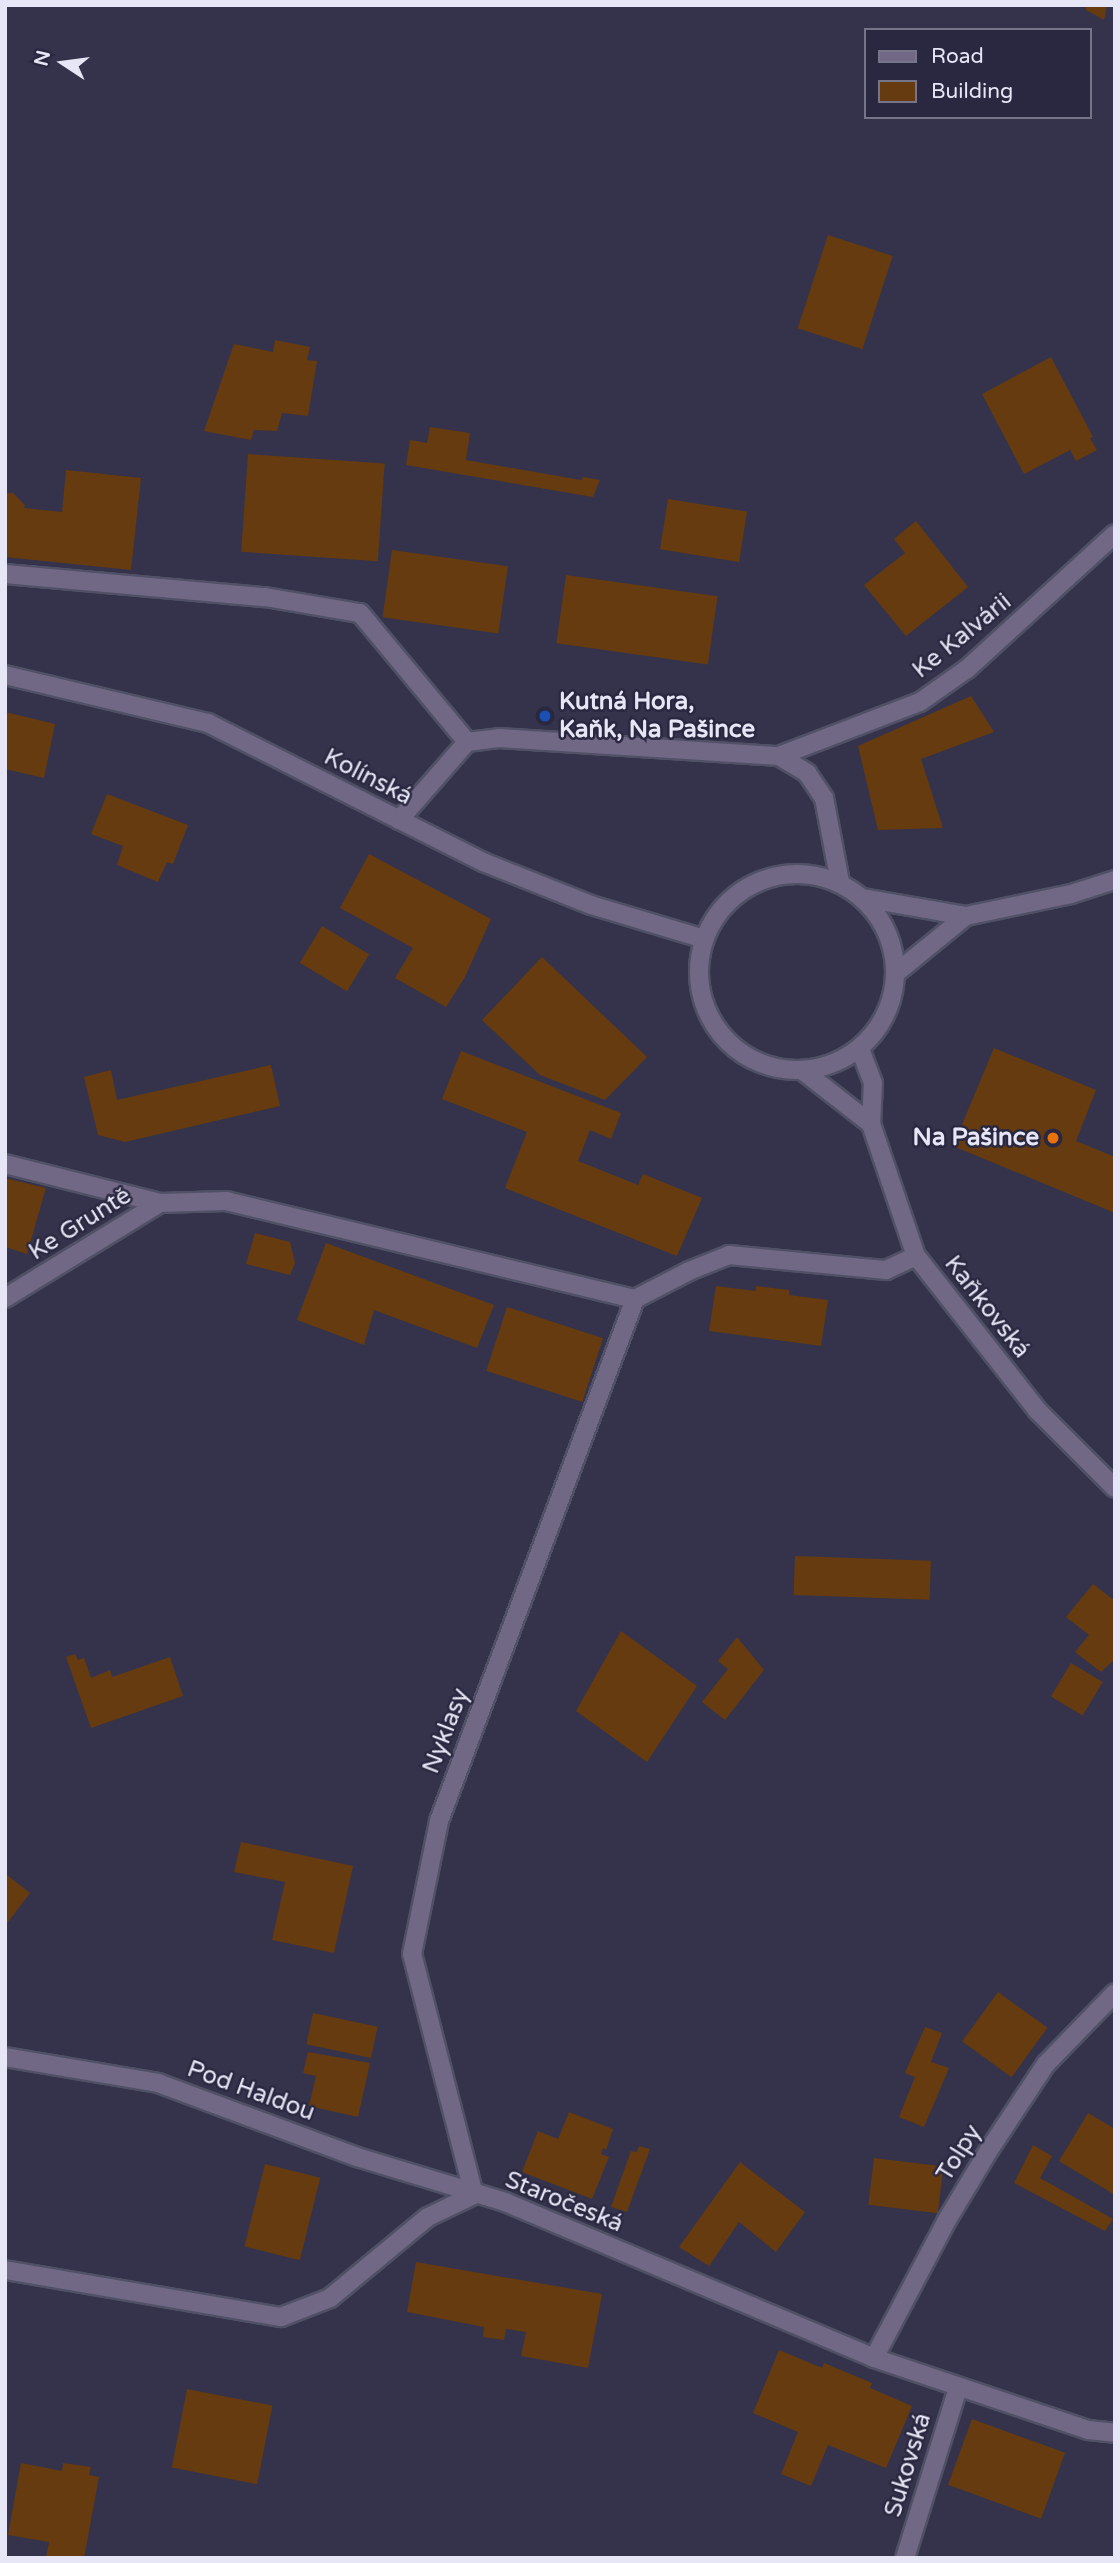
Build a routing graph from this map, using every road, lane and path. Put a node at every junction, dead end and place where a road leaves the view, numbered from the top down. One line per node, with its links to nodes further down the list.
1 (1115, 534): 5 (street, Ke Kalvárii)
2 (5, 573): 4 (street)
3 (5, 675): 6 (street, Kolínská)
4 (467, 742): 5 (street); 6 (street)
5 (779, 755): 8 (street)
6 (399, 820): 11 (street, Kolínská)
7 (1115, 880): 10 (street)
8 (840, 882): 9 (street); 11 (street)
9 (863, 898): 10 (street); 12 (street)
10 (966, 916): 12 (street)
11 (704, 939): 14 (street)
12 (897, 973): 13 (street)
13 (860, 1049): 14 (street); 15 (street)
14 (803, 1071): 15 (street)
15 (871, 1124): 18 (street, Kaňkovská)
16 (5, 1164): 17 (street)
17 (160, 1203): 19 (street, Ke Gruntě); 20 (street, Ke Gruntě)
18 (916, 1256): 20 (street); 21 (street, Kaňkovská)
19 (5, 1298)
20 (635, 1299): 24 (street, Nyklasy)
21 (1115, 1488)
22 (1115, 1993): 26 (street, Tolpy)
23 (5, 2057): 24 (street, Pod Haldou)
24 (474, 2194): 25 (street, Staročeská); 26 (street, Staročeská)
25 (5, 2270)
26 (874, 2358): 27 (street, Staročeská)
27 (958, 2388): 28 (street, Staročeská); 29 (street, Sukovská)
28 (1115, 2433)
29 (905, 2558)

